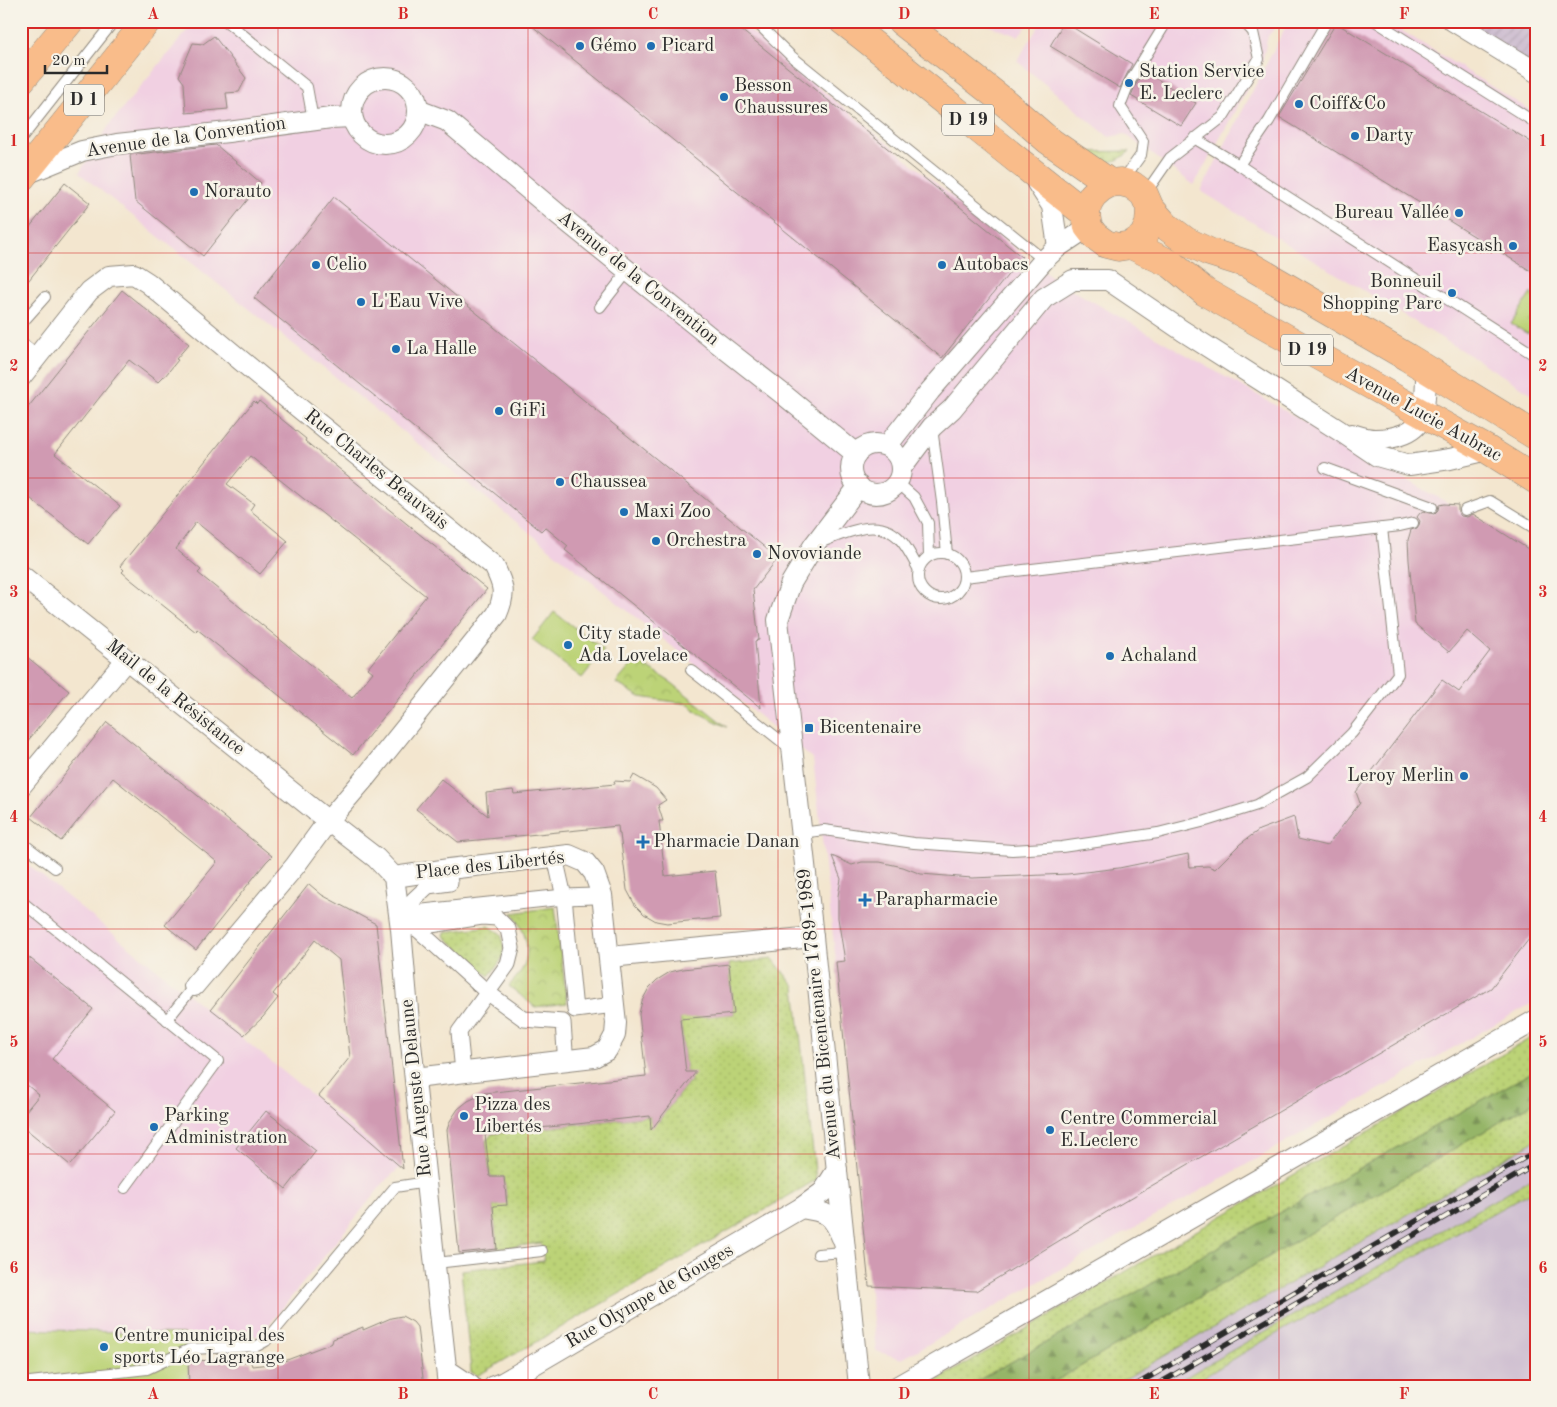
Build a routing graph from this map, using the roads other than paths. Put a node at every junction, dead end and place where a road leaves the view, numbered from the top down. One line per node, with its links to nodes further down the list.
1 (114, 21): 20 (lane)
2 (147, 21): 23 (main road, D 1)
3 (226, 21): 17 (lane)
4 (754, 21): 27 (lane)
5 (843, 21): 22 (main road, Avenue Lucie Aubrac / D 19)
6 (901, 21): 24 (main road, Avenue Lucie Aubrac / D 19)
7 (1167, 21): 24 (lane)
8 (1243, 21): 19 (lane)
9 (1327, 21): 21 (lane)
10 (1375, 21): 18 (lane)
11 (1453, 21): 13 (street)
12 (69, 22): 14 (main road)
13 (1536, 72)
14 (21, 80)
15 (418, 110): 16 (street); 16 (street); 28 (street, Avenue de la Convention)
16 (352, 117): 17 (street, Avenue de la Convention)
17 (313, 120): 23 (street, Avenue de la Convention)
18 (1536, 123)
19 (1194, 138): 21 (lane); 24 (lane)
20 (21, 139)
21 (1239, 165): 34 (lane)
22 (1027, 168): 25 (main road, Avenue Lucie Aubrac / D 19); 27 (street)
23 (22, 177)
24 (1131, 192): 25 (main road); 26 (main road); 35 (main road, Avenue Lucie Aubrac / D 19)
25 (1087, 220): 26 (main road, Avenue Lucie Aubrac); 27 (street)
26 (1131, 245): 37 (main road, Avenue Lucie Aubrac / D 19)
27 (1051, 254): 41 (street)
28 (628, 271): 30 (lane); 43 (street, Avenue de la Convention)
29 (45, 297): 31 (lane)
30 (600, 307)
31 (21, 324)
32 (21, 342): 33 (lane)
33 (38, 356): 36 (street, Rue Charles Beauvais); 63 (street, Rue Charles Beauvais)
34 (1536, 356)
35 (1427, 370): 37 (street); 40 (main road, Avenue Lucie Aubrac / D 19)
36 (21, 376)
37 (1422, 414): 39 (street); 42 (main road, Avenue Lucie Aubrac / D 19)
38 (932, 428): 39 (street); 45 (street); 54 (lane)
39 (1340, 431): 42 (street)
40 (1536, 436)
41 (887, 446): 43 (street); 45 (street)
42 (1488, 450): 46 (main road, Avenue Lucie Aubrac / D 19)
43 (856, 454): 47 (street)
44 (1325, 468): 48 (lane)
45 (899, 475): 47 (street); 55 (lane)
46 (1536, 480)
47 (858, 486): 53 (street, Avenue du Bicentenaire 1789-1989)
48 (1432, 506)
49 (1465, 510): 52 (lane)
50 (1414, 522): 51 (lane)
51 (1382, 528): 58 (lane); 64 (lane)
52 (1536, 529)
53 (814, 545): 56 (lane); 61 (street, Avenue du Bicentenaire 1789-1989)
54 (947, 554): 55 (lane); 58 (lane)
55 (929, 556): 56 (lane)
56 (919, 570): 58 (lane)
57 (21, 575): 59 (street, Mail de la Résistance)
58 (964, 577)
59 (126, 660): 62 (street); 63 (street, Mail de la Résistance)
60 (691, 670): 61 (lane)
61 (791, 750): 64 (street, Avenue du Bicentenaire 1789-1989)
62 (21, 786)
63 (328, 821): 68 (street); 76 (street, Rue Charles Beauvais)
64 (801, 833): 74 (street, Avenue du Bicentenaire 1789-1989)
65 (21, 842): 67 (lane)
66 (557, 866): 70 (street)
67 (55, 868)
68 (394, 878): 75 (street, Place des Libertés); 85 (street, Rue Auguste Delaune)
69 (594, 896): 70 (street)
70 (564, 897): 72 (street); 79 (street)
71 (21, 901): 80 (lane)
72 (451, 909): 73 (street); 73 (street)
73 (414, 922): 77 (street); 77 (street)
74 (813, 937): 75 (street); 86 (street, Avenue du Bicentenaire 1789-1989)
75 (610, 957): 85 (street, Place des Libertés)
76 (194, 986): 80 (lane)
77 (487, 992): 82 (street); 84 (street)
78 (606, 1006): 79 (street)
79 (575, 1010): 82 (street)
80 (167, 1020): 88 (lane)
81 (1536, 1020): 99 (street)
82 (563, 1022): 83 (street)
83 (565, 1051)
84 (462, 1062)
85 (415, 1078): 87 (street, Rue Auguste Delaune)
86 (836, 1170): 89 (street, Rue Olympe de Gouges); 90 (street, Avenue du Bicentenaire 1789-1989)
87 (427, 1182): 93 (street, Rue Auguste Delaune); 95 (lane)
88 (125, 1188)
89 (801, 1208): 90 (street); 96 (street, Rue Olympe de Gouges)
90 (844, 1247): 92 (lane); 98 (street, Avenue du Bicentenaire 1789-1989)
91 (542, 1251): 93 (lane)
92 (818, 1254)
93 (436, 1263): 94 (street, Rue Auguste Delaune)
94 (447, 1378): 97 (street)
95 (21, 1383)
96 (497, 1385)
97 (471, 1386)
98 (859, 1386)
99 (898, 1386)

